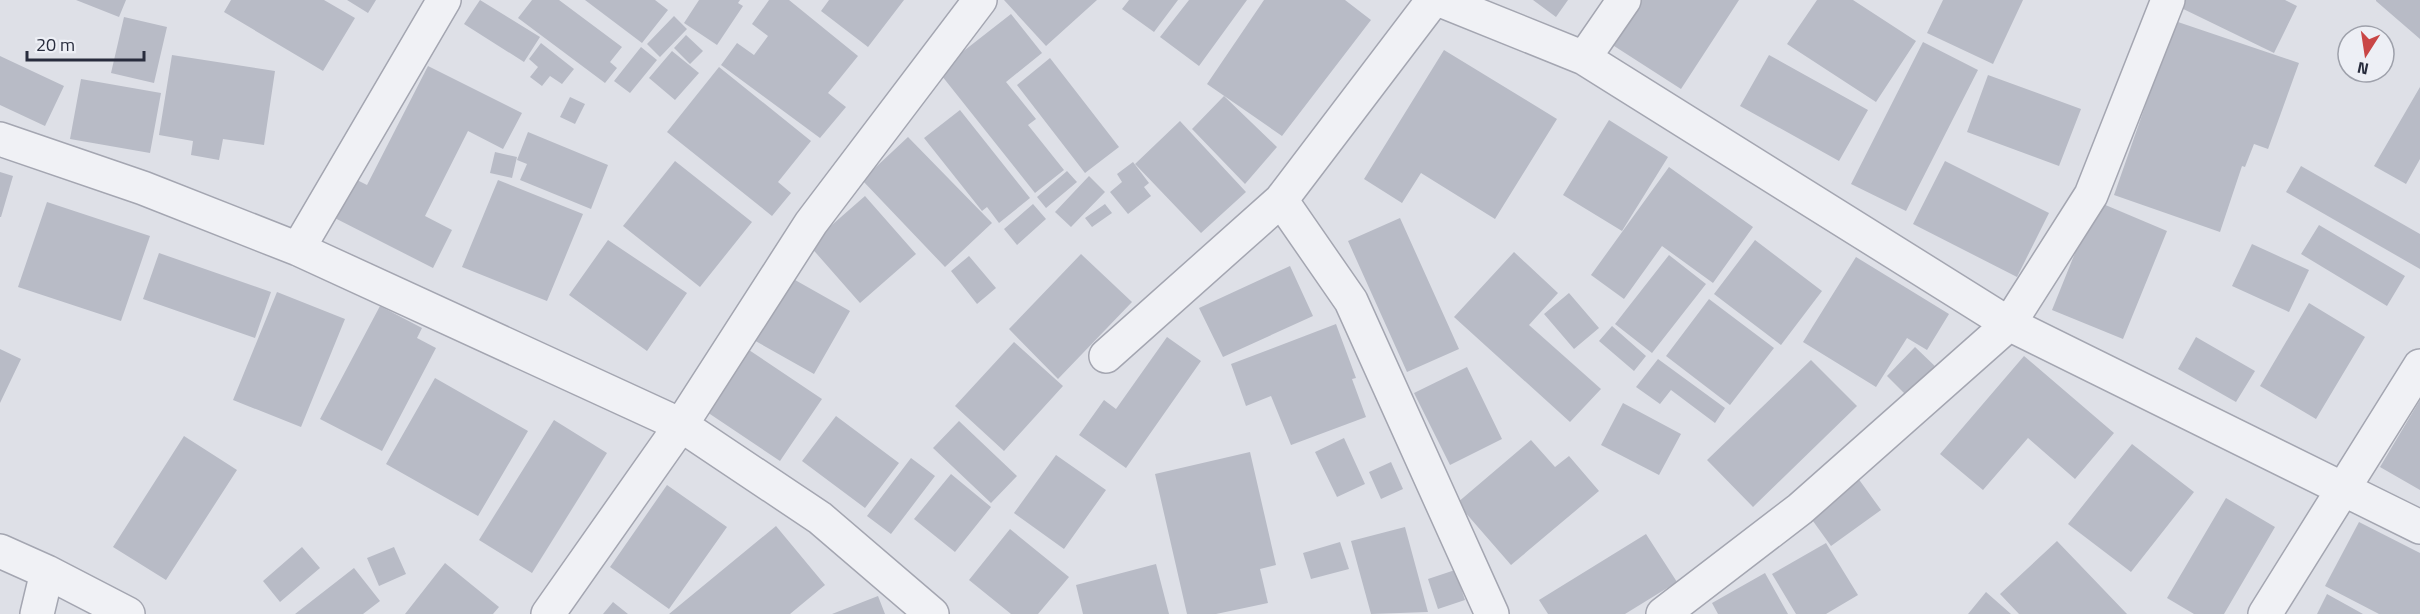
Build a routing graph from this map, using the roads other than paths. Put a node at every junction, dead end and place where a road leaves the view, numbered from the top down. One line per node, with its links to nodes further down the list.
1 (444, 0): 10 (street)
2 (980, 0): 14 (street)
3 (1433, 0): 9 (street)
4 (1440, 0): 7 (street)
5 (1624, 0): 7 (street)
6 (2168, 0): 11 (street)
7 (1584, 58): 11 (street)
8 (0, 139): 10 (street)
9 (1281, 200): 12 (street); 23 (street)
10 (298, 249): 14 (street)
11 (2008, 324): 15 (street); 24 (street)
12 (1107, 356)
13 (2420, 366): 15 (street)
14 (681, 425): 21 (street); 22 (street)
15 (2343, 488): 16 (street); 25 (street)
16 (2420, 527)
17 (0, 551): 18 (street)
18 (47, 572): 19 (street); 20 (street)
19 (37, 614)
20 (128, 614)
21 (548, 614)
22 (932, 614)
23 (1492, 614)
24 (1663, 614)
25 (2265, 614)

